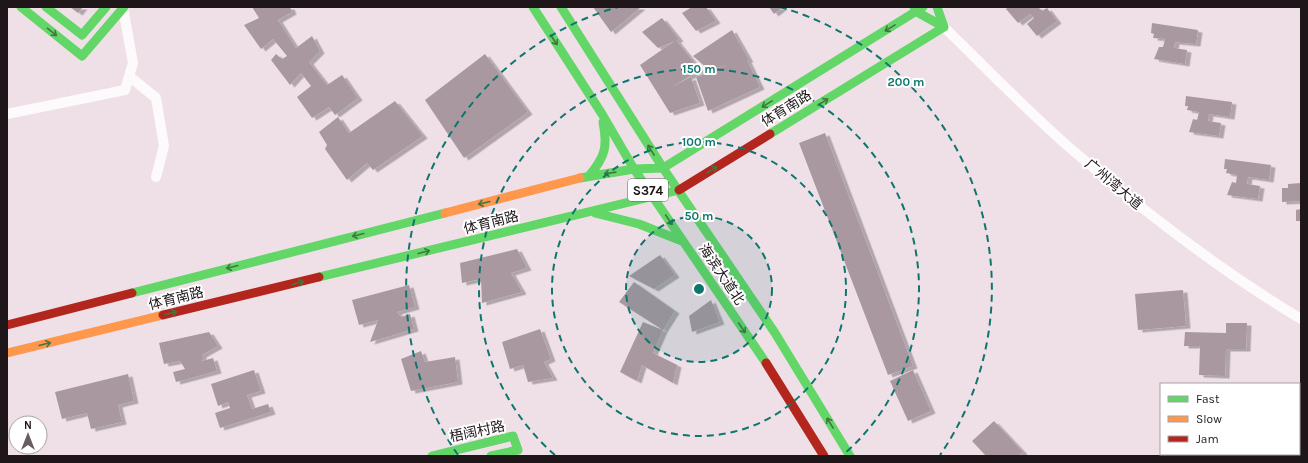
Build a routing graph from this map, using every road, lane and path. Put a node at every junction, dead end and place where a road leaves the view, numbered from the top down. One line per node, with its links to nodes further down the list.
1 (21, 7): 7 (main road, one-way to 7)
2 (46, 7): 3 (main road)
3 (106, 7)
4 (533, 7): 12 (main road, 海滨大道北 / S374, one-way to 12)
5 (561, 7): 13 (main road, 海滨大道北 / S374, one-way to 5)
6 (937, 7): 9 (main road, 广州湾大道)
7 (123, 8): 10 (street)
8 (918, 9): 9 (main road, 广州湾大道); 13 (main road, 体育南路, one-way to 13)
9 (944, 27): 17 (main road, 体育南路, one-way to 9); 21 (street, 广州湾大道)
10 (129, 76): 11 (street); 16 (street)
11 (7, 114)
12 (602, 114): 14 (main road, 海滨大道北 / S374); 15 (main road)
13 (663, 168): 14 (main road, 体育南路); 17 (main road, 海滨大道北 / S374)
14 (634, 169): 15 (main road, 体育南路, one-way to 15); 18 (main road, 海滨大道北 / S374)
15 (589, 176): 22 (main road, 体育南路, one-way to 22)
16 (156, 177)
17 (679, 190): 18 (main road, 体育南路); 27 (main road, 海滨大道北 / S374, one-way to 17)
18 (653, 197): 19 (main road, 体育南路); 20 (main road, 海滨大道北 / S374, one-way to 20)
19 (589, 212): 20 (main road); 23 (main road, 体育南路, one-way to 19)
20 (683, 242): 26 (main road, 海滨大道北 / S374, one-way to 26)
21 (1301, 319)
22 (7, 325)
23 (7, 353)
24 (432, 456): 25 (main road, 梧阔村路)
25 (491, 456)
26 (824, 456)
27 (850, 456)

